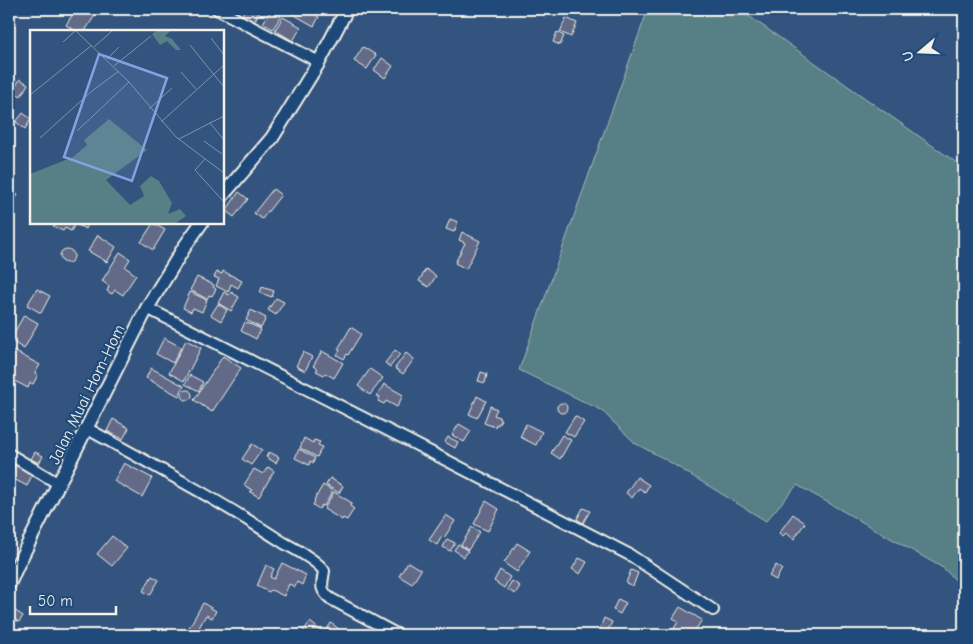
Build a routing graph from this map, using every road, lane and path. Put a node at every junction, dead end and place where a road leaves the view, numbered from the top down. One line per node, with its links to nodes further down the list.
1 (217, 9): 3 (street)
2 (348, 9): 3 (street)
3 (319, 62): 4 (street)
4 (224, 194)
5 (201, 224): 6 (street, Jalan Muai Hom-Hom)
6 (147, 308): 7 (street, Jalan Muai Hom-Hom); 12 (street)
7 (86, 428): 9 (street, Jalan Muai Hom-Hom); 13 (street)
8 (9, 454): 9 (street)
9 (59, 484): 10 (street, Jalan Muai Hom-Hom)
10 (13, 564): 11 (street, Jalan Muai Hom-Hom)
11 (9, 584)
12 (713, 610)
13 (398, 635)

